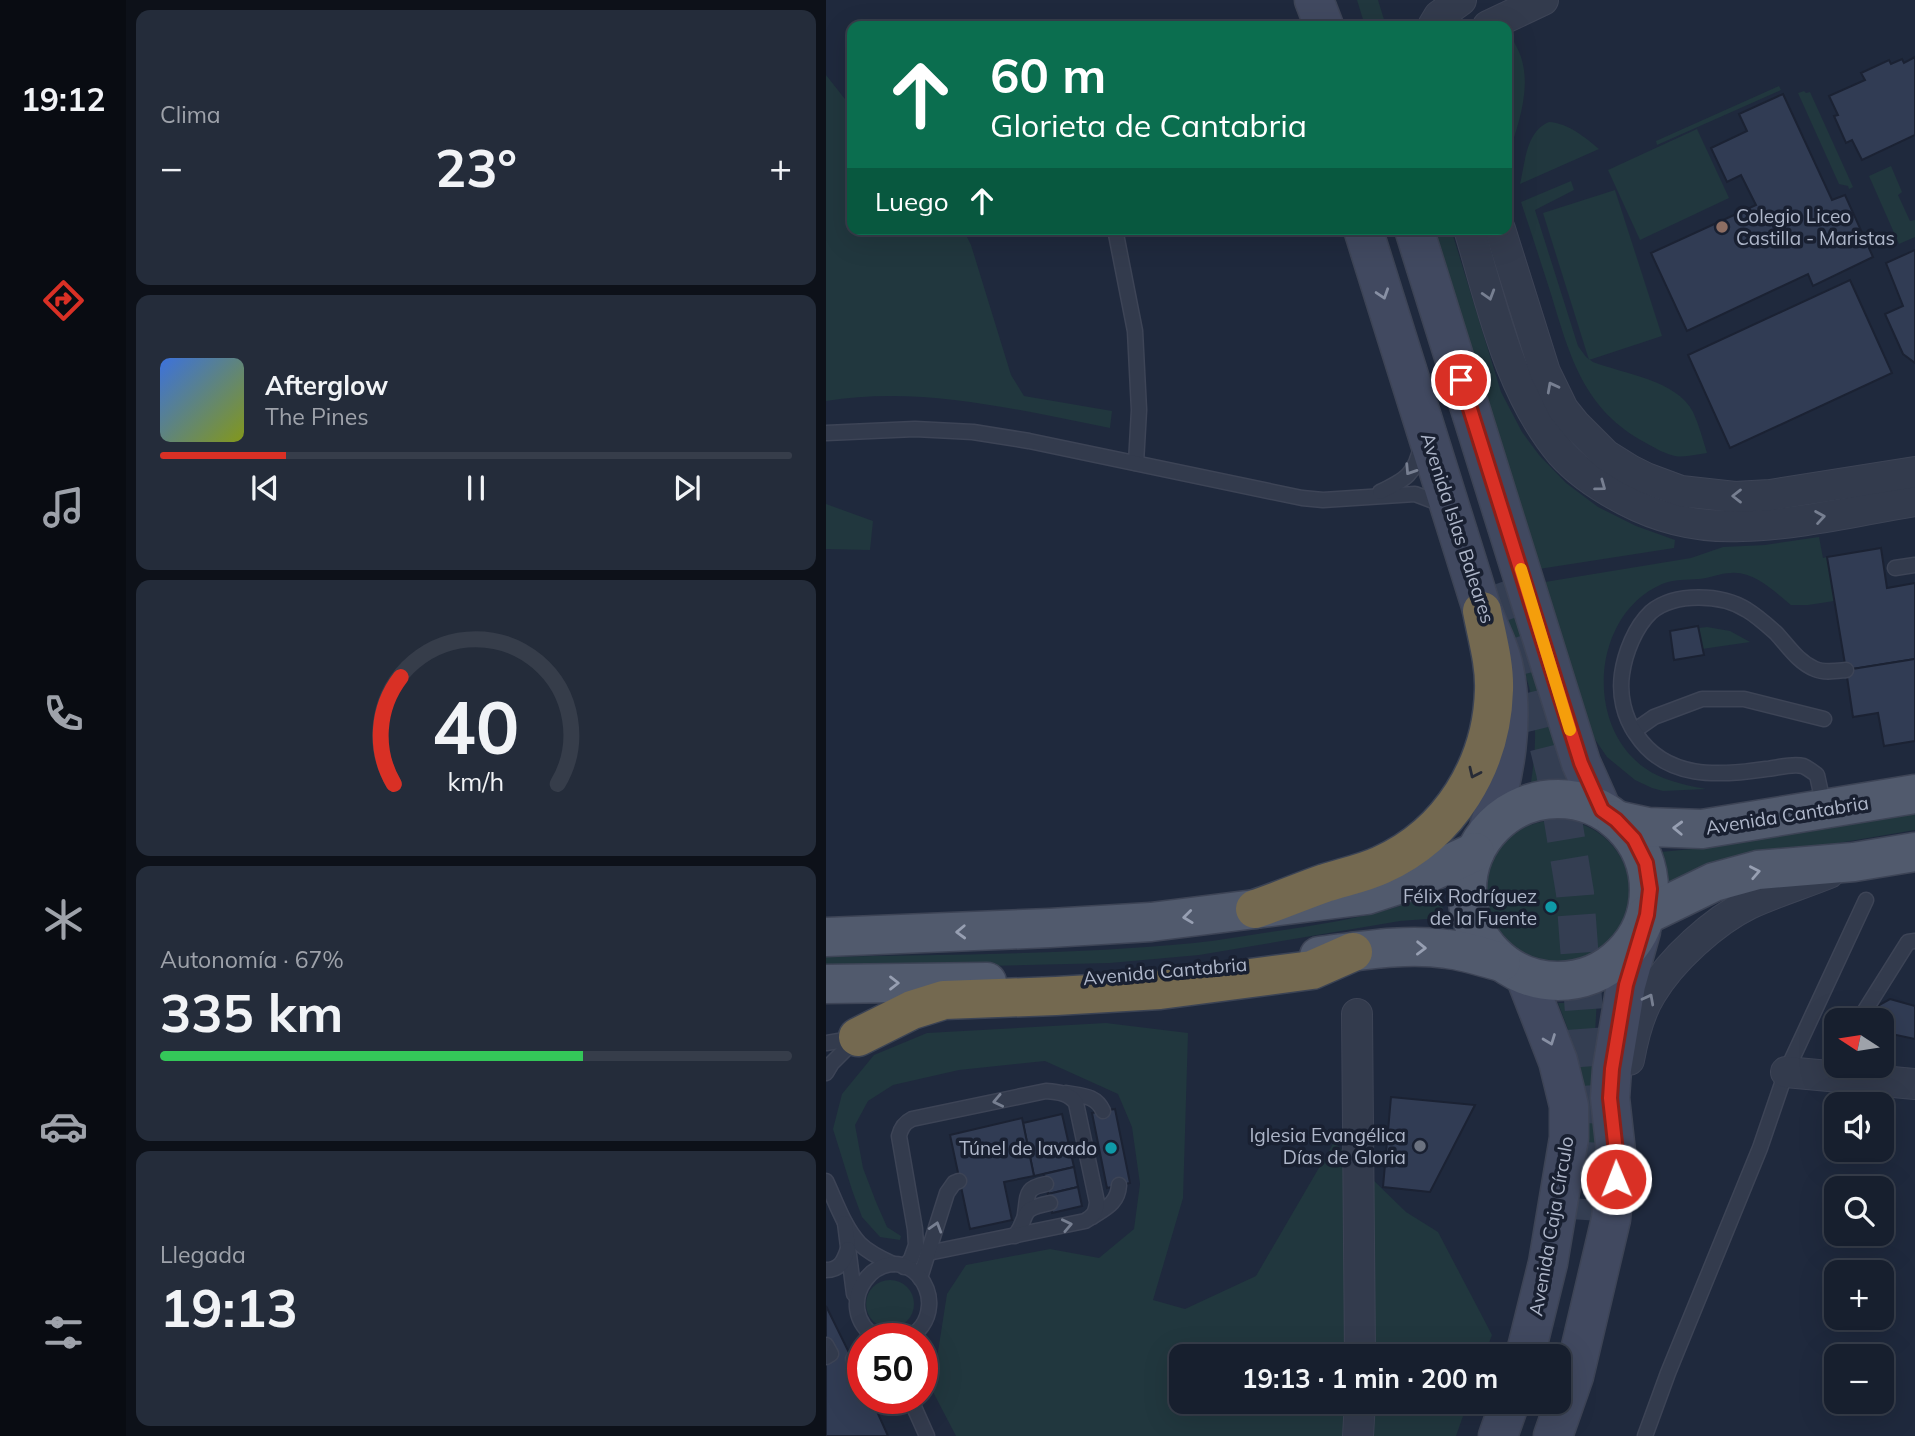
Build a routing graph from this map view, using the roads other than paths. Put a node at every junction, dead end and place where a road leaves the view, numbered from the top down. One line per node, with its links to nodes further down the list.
1 (1292, 0): 6 (main road)
2 (1314, 0): 7 (main road)
3 (1321, 0): 8 (main road)
4 (1339, 0): 9 (main road)
5 (1543, 0): 10 (street)
6 (1298, 21)
7 (1324, 21)
8 (1325, 21)
9 (1346, 21)
10 (1499, 21)
11 (1116, 235): 19 (lane)
12 (1365, 235): 17 (main road, Avenida Islas Baleares, one-way to 17)
13 (1393, 235): 26 (main road, Avenida Islas Baleares)
14 (1415, 235): 32 (main road)
15 (1471, 235): 22 (street, one-way to 22)
16 (1502, 235): 20 (street, one-way to 16)
17 (1425, 426): 21 (lane, one-way to 21); 23 (main road, Avenida Islas Baleares)
18 (826, 433): 19 (lane)
19 (1136, 463): 21 (lane)
20 (1915, 472)
21 (1372, 496): 23 (lane)
22 (1915, 501)
23 (1451, 513): 26 (main road, Avenida Islas Baleares)
24 (1915, 565): 25 (lane)
25 (1895, 568)
26 (1491, 597): 33 (main road, Avenida Islas Baleares); 37 (highway, one-way to 37)
27 (1846, 670): 29 (lane)
28 (1824, 719): 29 (lane)
29 (1634, 731): 31 (lane)
30 (1915, 794): 31 (main road, Avenida Cantabria)
31 (1824, 809): 32 (main road, Avenida Cantabria, one-way to 32)
32 (1609, 815): 33 (main road); 38 (main road)
33 (1482, 841): 37 (main road); 44 (main road)
34 (1915, 852): 35 (main road)
35 (1854, 862): 38 (main road, one-way to 35); 55 (street, one-way to 35)
36 (1866, 900): 49 (lane)
37 (1255, 909): 40 (main road, one-way to 40)
38 (1644, 923): 44 (main road); 55 (main road)
39 (826, 925): 40 (lane)
40 (878, 935): 41 (main road)
41 (826, 937)
42 (1915, 941): 46 (lane)
43 (1353, 952): 44 (main road, Avenida Cantabria, one-way to 44); 45 (main road, Avenida Cantabria, one-way to 43); 48 (highway)
44 (1513, 969): 78 (main road, Avenida Caja Círculo, one-way to 78)
45 (826, 984)
46 (1867, 1008)
47 (1357, 1014): 77 (street)
48 (842, 1040): 50 (lane)
49 (1786, 1072): 51 (street); 91 (lane)
50 (826, 1073)
51 (1915, 1084)
52 (1057, 1091): 53 (lane); 54 (lane); 71 (lane, one-way to 71)
53 (1103, 1111)
54 (1088, 1160): 56 (lane); 57 (lane)
55 (1617, 1161): 90 (main road)
56 (1076, 1177)
57 (1092, 1180): 62 (lane); 65 (lane)
58 (826, 1181): 67 (lane)
59 (960, 1181): 70 (lane, one-way to 59)
60 (1046, 1184): 64 (lane)
61 (1119, 1185): 65 (lane)
62 (1080, 1196)
63 (1050, 1203): 64 (lane)
64 (1025, 1214): 68 (lane)
65 (1092, 1217): 68 (lane, one-way to 65)
66 (1586, 1220): 79 (main road, Avenida Caja Círculo)
67 (844, 1222): 69 (lane); 71 (lane)
68 (1015, 1236): 70 (lane)
69 (848, 1250): 72 (lane); 74 (lane)
70 (928, 1253): 73 (lane)
71 (899, 1266): 73 (lane); 74 (lane)
72 (826, 1270)
73 (920, 1278): 76 (lane)
74 (854, 1294): 75 (lane)
75 (859, 1323)
76 (924, 1323)
77 (1360, 1344)
78 (1528, 1344)
79 (1556, 1344)
80 (826, 1345): 81 (lane)
81 (826, 1357)
82 (917, 1414): 86 (lane)
83 (1359, 1414): 87 (street)
84 (1506, 1414): 88 (main road)
85 (1534, 1414): 89 (main road)
86 (927, 1436)
87 (1358, 1436)
88 (1498, 1436)
89 (1526, 1436)
90 (1553, 1436)
91 (1645, 1436)

